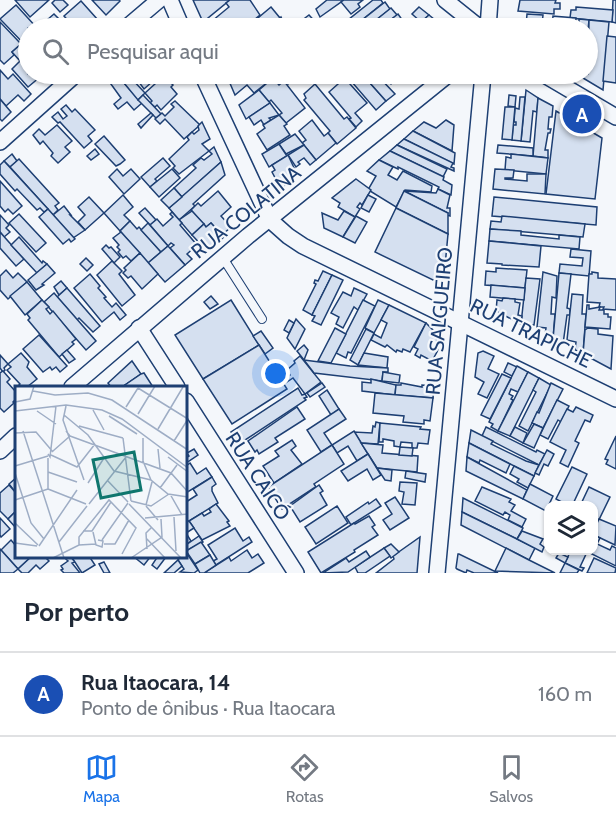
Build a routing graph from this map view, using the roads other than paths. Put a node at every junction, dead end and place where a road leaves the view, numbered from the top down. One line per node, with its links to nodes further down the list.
1 (159, 0): 5 (street)
2 (170, 0): 6 (street)
3 (445, 0): 7 (street)
4 (490, 0): 8 (street)
5 (138, 18)
6 (178, 18)
7 (468, 18)
8 (489, 18)
9 (65, 84): 15 (street)
10 (207, 84): 16 (street)
11 (436, 84): 16 (street, RUA COLATINA)
12 (482, 84): 19 (street, RUA SALGUEIRO)
13 (560, 84): 14 (street)
14 (616, 117)
15 (0, 142)
16 (270, 220): 17 (street, RUA COLATINA); 19 (street, RUA TRAPICHE)
17 (223, 258): 18 (lane); 20 (street, RUA COLATINA)
18 (261, 319)
19 (460, 322): 23 (street, RUA TRAPICHE); 28 (street, RUA SALGUEIRO)
20 (139, 328): 21 (street, RUA COLATINA); 22 (street)
21 (73, 386)
22 (176, 386)
23 (616, 399)
24 (188, 404): 27 (street, RUA CAICÓ)
25 (15, 437): 26 (street)
26 (0, 451)
27 (296, 573)
28 (436, 573)

